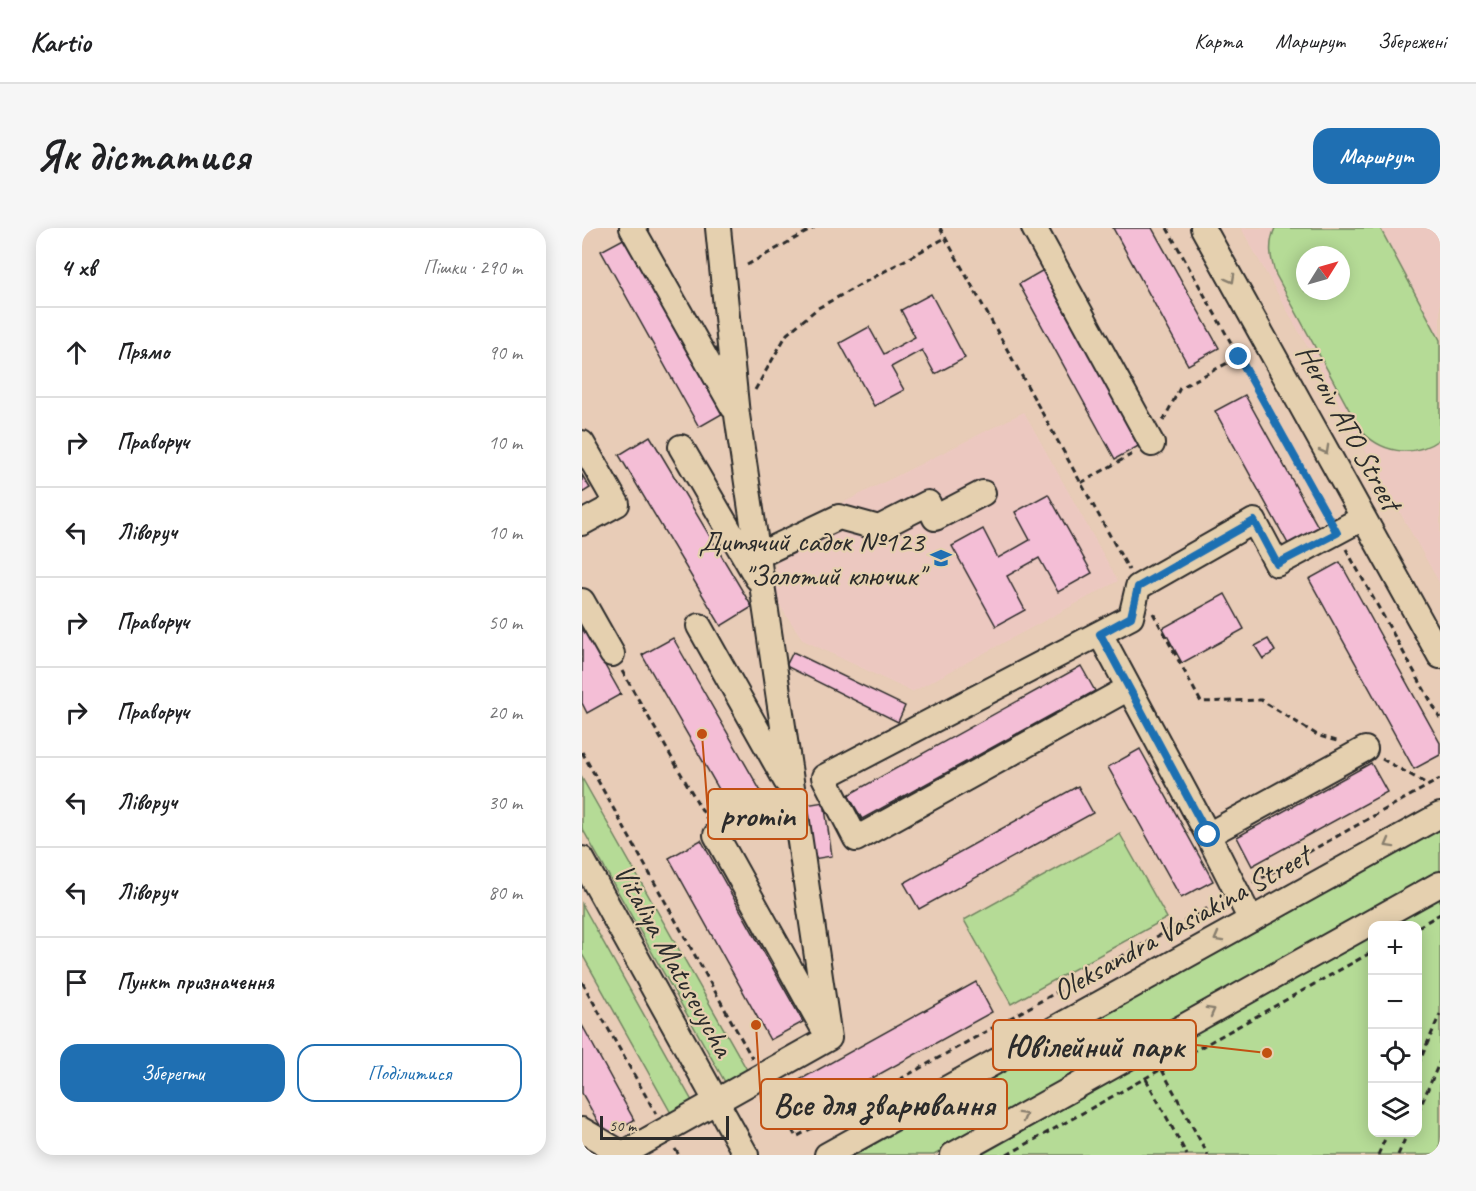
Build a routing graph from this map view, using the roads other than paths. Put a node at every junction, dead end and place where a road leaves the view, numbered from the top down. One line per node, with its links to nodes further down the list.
1 (632, 228): 5 (street)
2 (718, 228): 5 (street)
3 (1034, 228): 7 (street)
4 (1203, 228): 10 (street, Heroiv ATO Street, one-way to 10)
5 (745, 406): 12 (street)
6 (582, 442): 11 (street)
7 (1152, 444)
8 (681, 447): 13 (street)
9 (983, 493): 12 (street)
10 (1364, 518): 16 (street); 18 (street, Heroiv ATO Street)
11 (582, 523)
12 (759, 555): 13 (street)
13 (764, 591): 22 (street)
14 (582, 602): 17 (street)
15 (699, 627): 22 (street)
16 (1100, 634): 19 (street); 21 (street)
17 (612, 654)
18 (1440, 656)
19 (1129, 688): 21 (street); 25 (street)
20 (1365, 749): 25 (street)
21 (824, 777): 22 (street)
22 (793, 793): 29 (street)
23 (1440, 815): 28 (street, Oleksandra Vasiakina Street, one-way to 28)
24 (716, 835): 29 (street)
25 (1208, 835): 28 (street)
26 (582, 860): 30 (street, Vitaliya Matusevycha)
27 (1440, 884): 35 (street, one-way to 27)
28 (1251, 920): 34 (street, Oleksandra Vasiakina Street, one-way to 34)
29 (829, 1038): 30 (street)
30 (716, 1101): 32 (street); 33 (street, Vitaliya Matusevycha)
31 (582, 1130): 32 (street)
32 (614, 1152)
33 (746, 1155)
34 (827, 1155)
35 (953, 1155)

